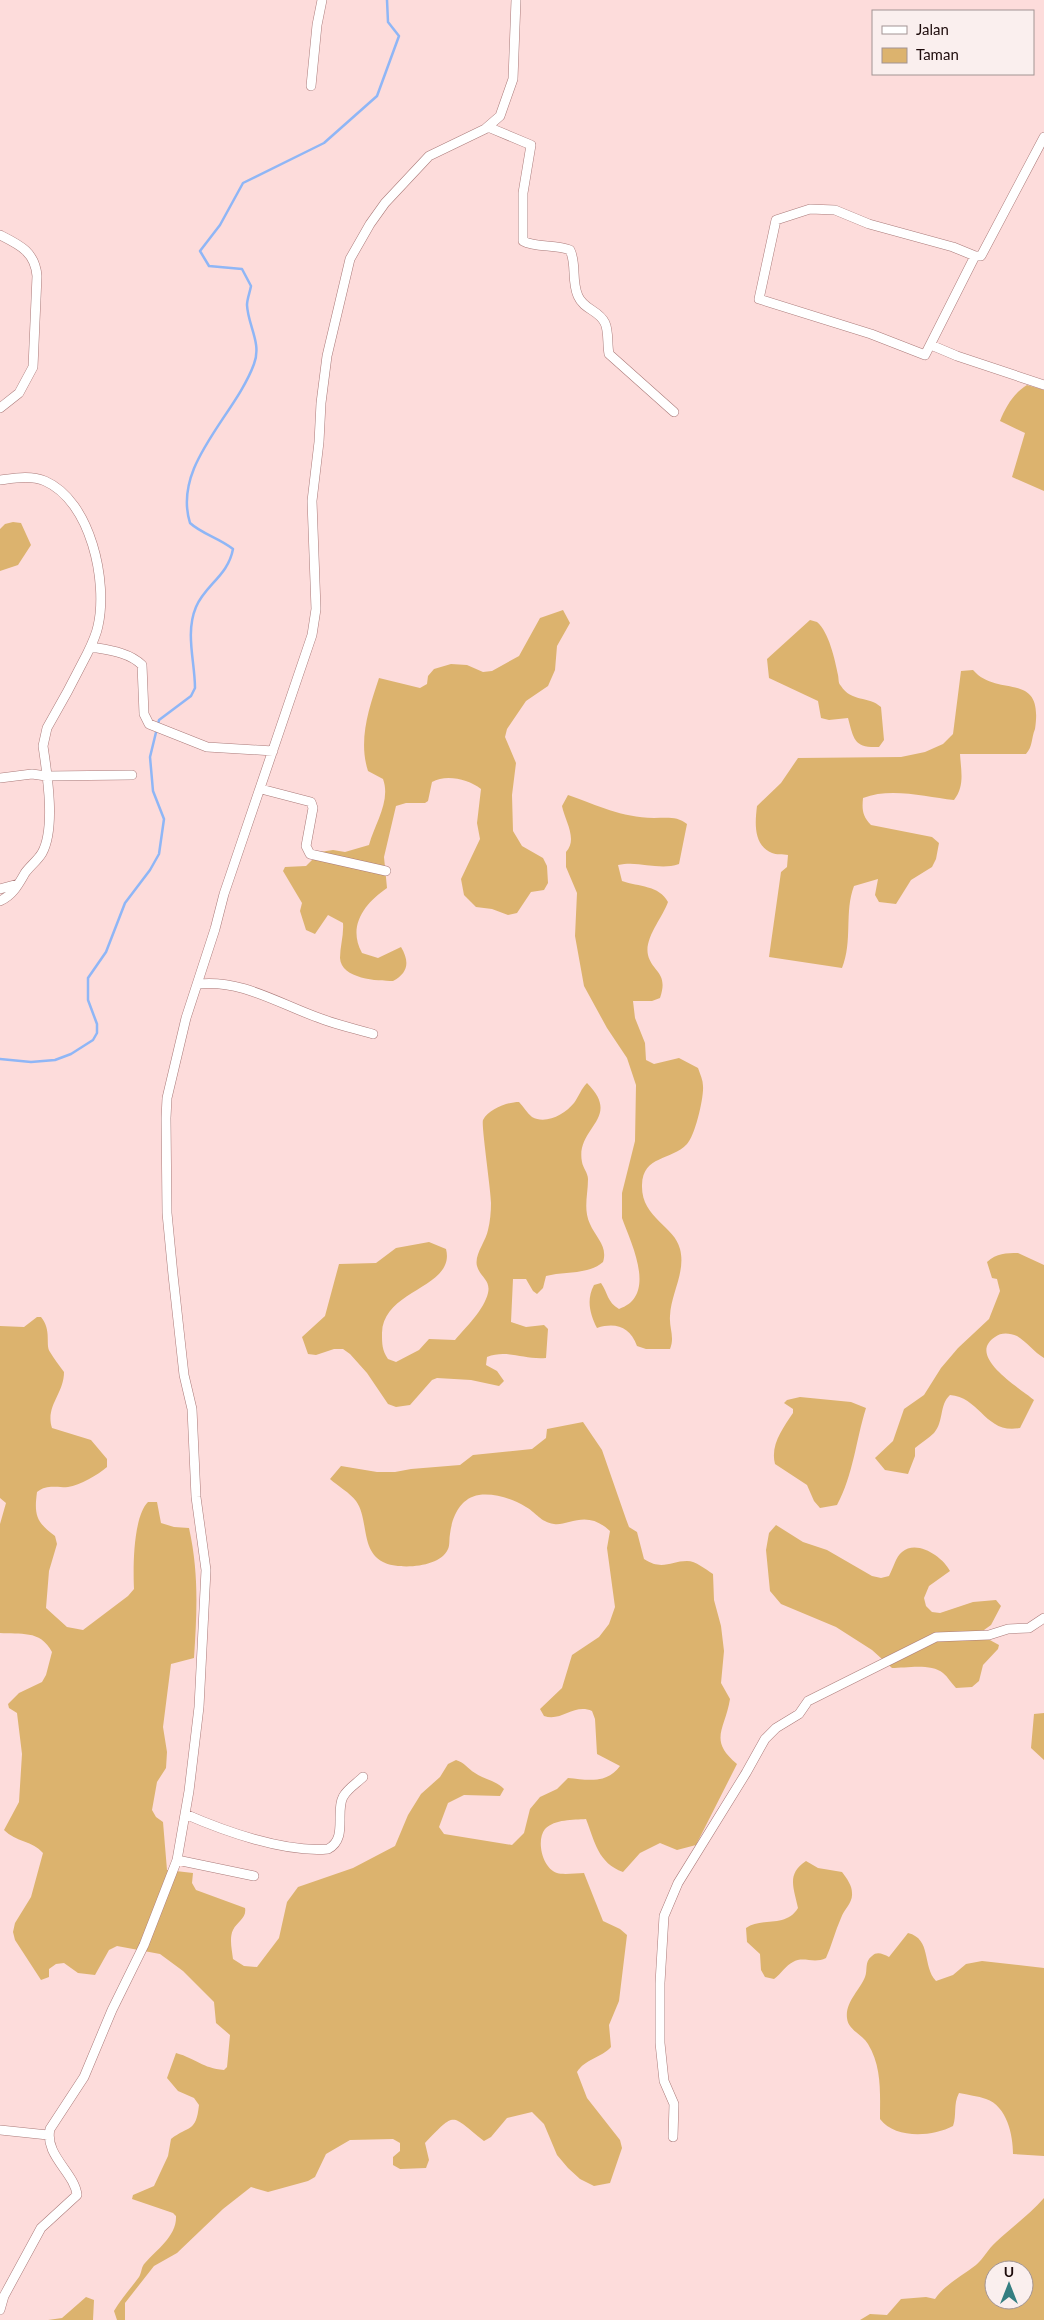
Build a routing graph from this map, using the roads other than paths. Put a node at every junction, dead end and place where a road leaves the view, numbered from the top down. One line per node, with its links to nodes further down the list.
1 (322, 0): 3 (street)
2 (516, 0): 4 (street)
3 (311, 86)
4 (488, 126): 11 (street); 14 (street)
5 (1044, 137): 7 (street)
6 (0, 235): 10 (street)
7 (975, 256): 8 (street); 8 (street)
8 (931, 345): 9 (street)
9 (1044, 384)
10 (0, 408)
11 (674, 412)
12 (0, 480): 13 (street)
13 (91, 647): 14 (street); 16 (street)
14 (273, 751): 18 (street)
15 (132, 775): 16 (street)
16 (46, 776): 17 (street); 20 (street)
17 (0, 778)
18 (260, 789): 19 (street); 23 (street)
19 (386, 871)
20 (18, 884): 21 (street); 22 (street)
21 (0, 889)
22 (0, 901)
23 (198, 984): 24 (street); 27 (street)
24 (373, 1034)
25 (1044, 1618): 32 (street)
26 (363, 1777): 27 (street)
27 (185, 1814): 28 (street)
28 (177, 1860): 29 (street); 31 (street)
29 (254, 1876)
30 (0, 2130): 31 (street)
31 (48, 2134): 33 (street)
32 (673, 2137)
33 (0, 2310)

